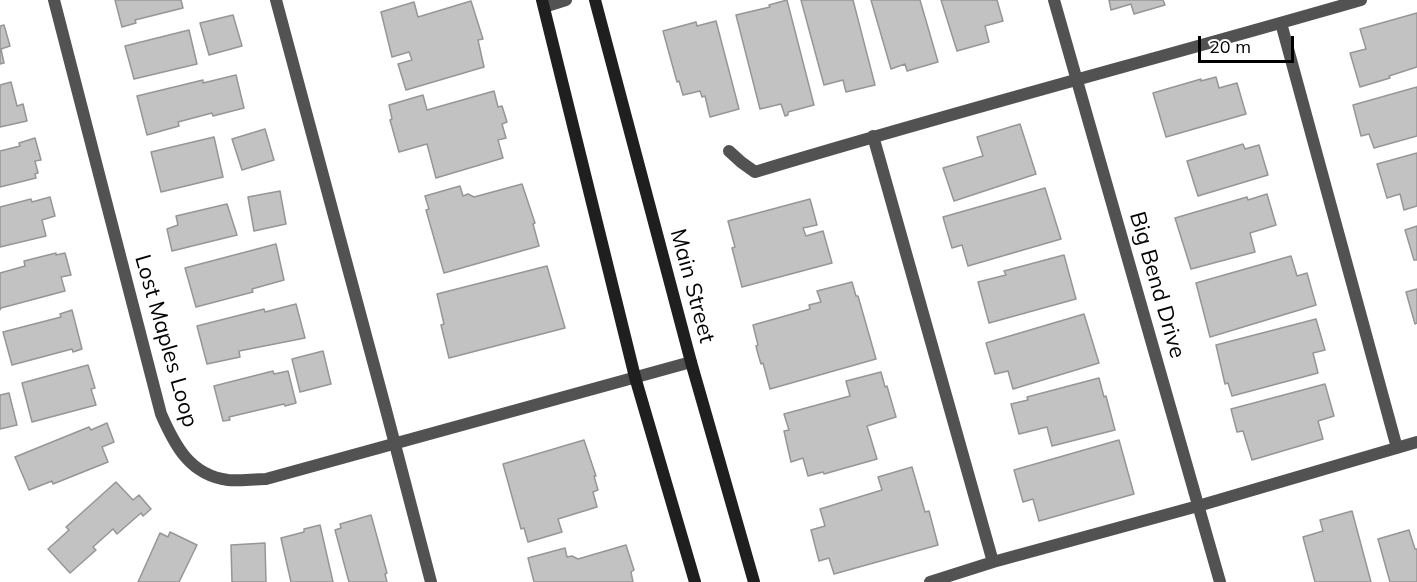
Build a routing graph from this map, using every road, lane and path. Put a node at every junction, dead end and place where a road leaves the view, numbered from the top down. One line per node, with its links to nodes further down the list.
1 (54, 0): 14 (street, Lost Maples Loop)
2 (276, 0): 14 (street)
3 (566, 0): 7 (street)
4 (595, 0): 12 (street, Main Street)
5 (1054, 0): 9 (street, Big Bend Drive)
6 (1362, 0): 8 (street)
7 (543, 3): 13 (street)
8 (1281, 23): 9 (street); 16 (street)
9 (1077, 80): 10 (street); 17 (street, Big Bend Drive)
10 (873, 136): 11 (street); 18 (street)
11 (729, 151)
12 (691, 362): 13 (street, Lost Maples Loop); 21 (street, Main Street)
13 (635, 377): 14 (street, Lost Maples Loop); 20 (street)
14 (395, 442): 19 (street)
15 (1417, 442): 16 (street)
16 (1397, 448): 17 (street)
17 (1198, 507): 18 (street); 23 (street, Big Bend Drive)
18 (993, 562): 22 (street)
19 (431, 582)
20 (695, 582)
21 (754, 582)
22 (930, 582)
23 (1220, 582)

